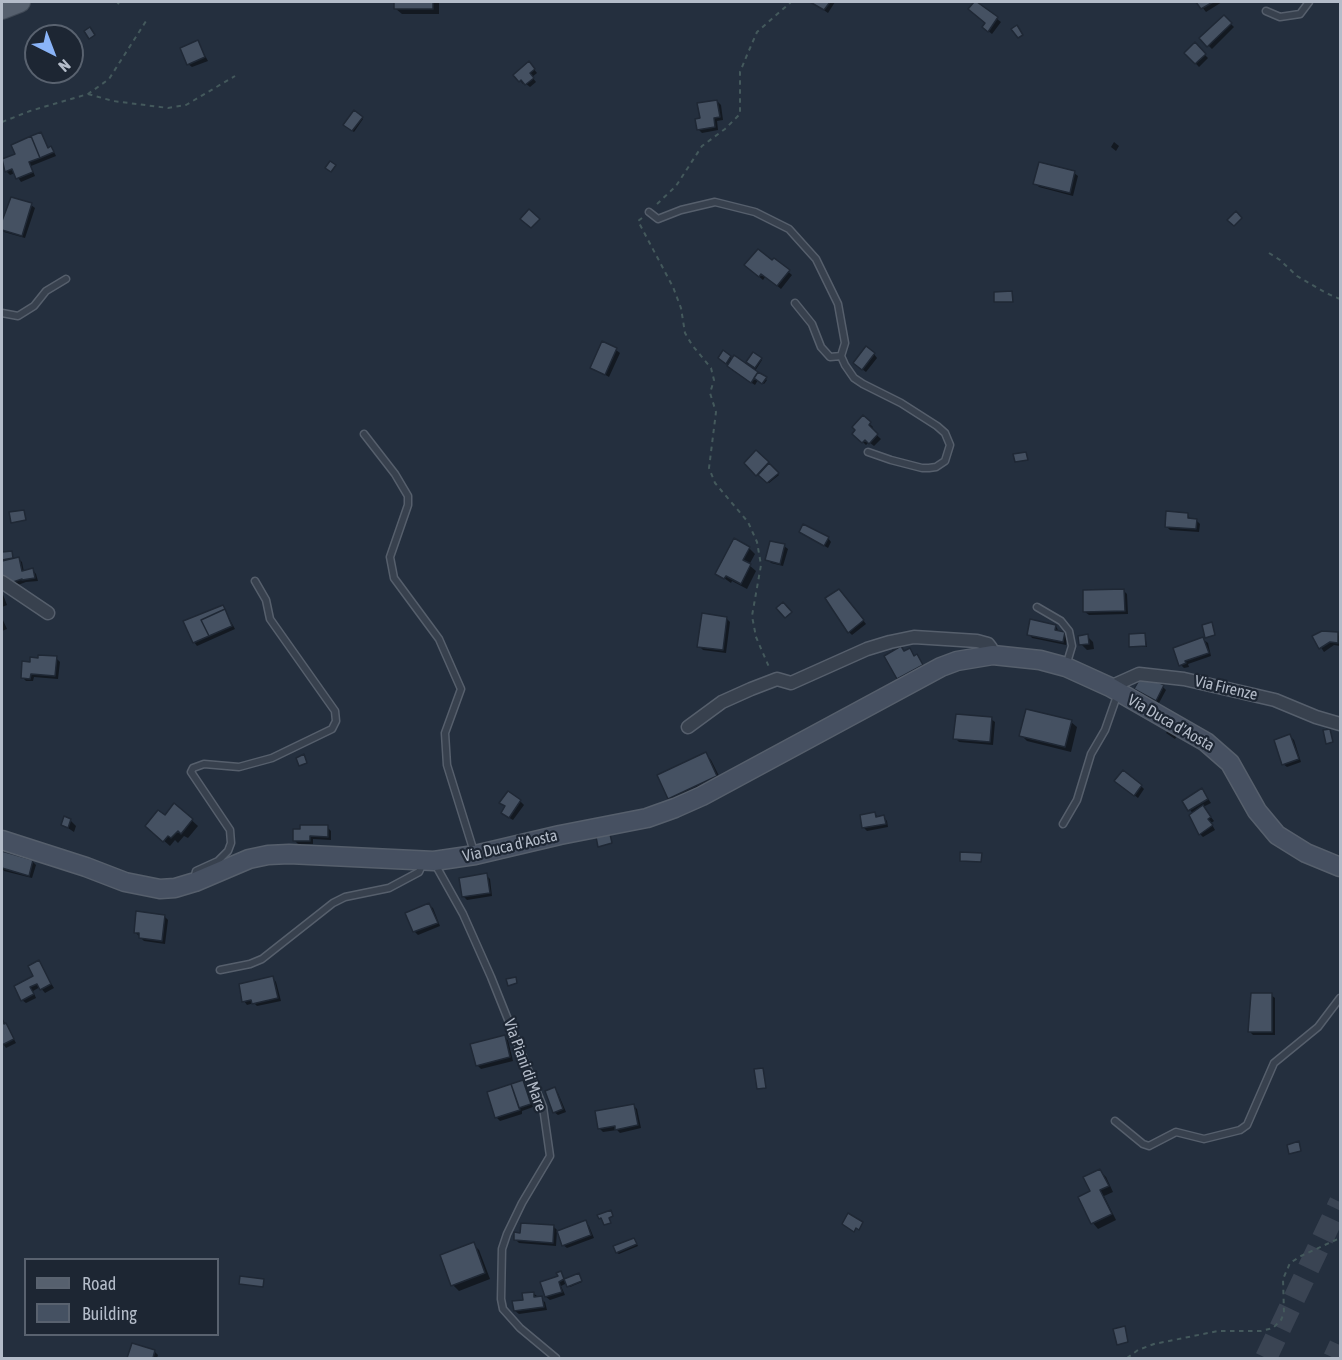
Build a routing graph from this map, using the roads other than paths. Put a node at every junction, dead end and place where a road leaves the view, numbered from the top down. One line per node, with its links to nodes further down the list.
1 (20, 2): 3 (main road)
2 (1310, 2): 4 (lane)
3 (2, 9)
4 (1266, 11)
5 (649, 212): 9 (lane)
6 (66, 279): 8 (lane)
7 (795, 303): 9 (lane)
8 (2, 313)
9 (841, 356): 11 (lane)
10 (364, 434): 23 (lane)
11 (868, 452)
12 (255, 581): 26 (lane)
13 (2, 582): 15 (street)
14 (1037, 607): 17 (lane)
15 (48, 613)
16 (993, 655): 17 (main road, Via Duca d'Aosta); 20 (street, Via Duca d'Aosta); 23 (main road, Via Duca d'Aosta)
17 (1066, 667): 18 (main road, Via Duca d'Aosta)
18 (1114, 690): 19 (street, Via Firenze); 21 (lane); 25 (main road, Via Duca d'Aosta)
19 (1341, 724)
20 (688, 727)
21 (1063, 824)
22 (2, 840): 26 (main road, Via Duca d'Aosta)
23 (475, 855): 24 (main road, Via Duca d'Aosta)
24 (429, 860): 26 (main road, Via Duca d'Aosta); 27 (lane); 30 (lane, Via Piani di Mare)
25 (1341, 867)
26 (195, 882)
27 (219, 970)
28 (1341, 998): 29 (lane)
29 (1115, 1121)
30 (556, 1359)

